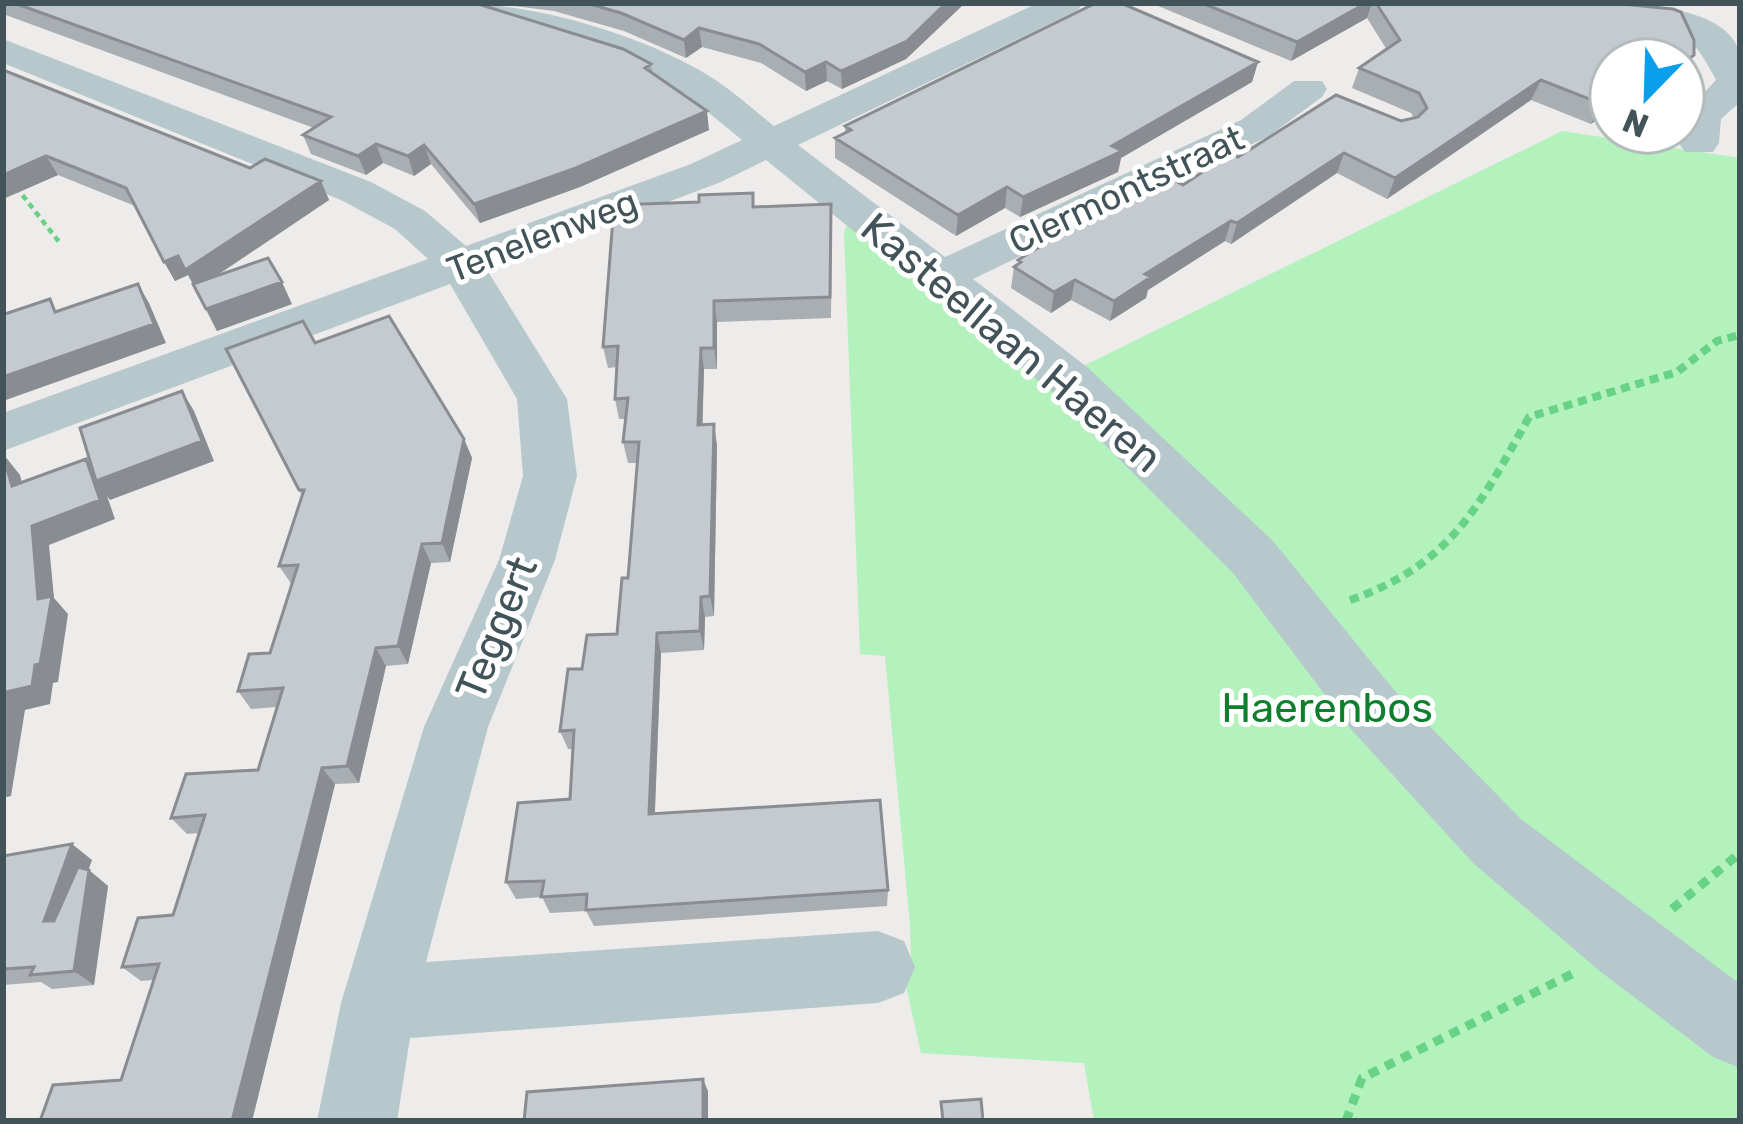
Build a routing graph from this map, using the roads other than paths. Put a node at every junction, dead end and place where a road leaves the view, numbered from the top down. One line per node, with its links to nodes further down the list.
1 (471, 3): 9 (street, Kasteellaan Haeren)
2 (1066, 3): 9 (street, Tenelenweg)
3 (1586, 3): 8 (street)
4 (3, 50): 10 (street, Teggert)
5 (1264, 70): 6 (street, Clermontstraat)
6 (1308, 89): 7 (street, Clermontstraat); 11 (street, Clermontstraat)
7 (1351, 107)
8 (1707, 111)
9 (771, 142): 10 (street, Tenelenweg); 11 (street, Kasteellaan Haeren)
10 (461, 266): 12 (street, Tenelenweg); 14 (street, Teggert)
11 (938, 278): 15 (street, Kasteellaan Haeren)
12 (3, 433)
13 (878, 968): 14 (street)
14 (378, 1004): 16 (street, Teggert)
15 (1722, 1017)
16 (357, 1121)

